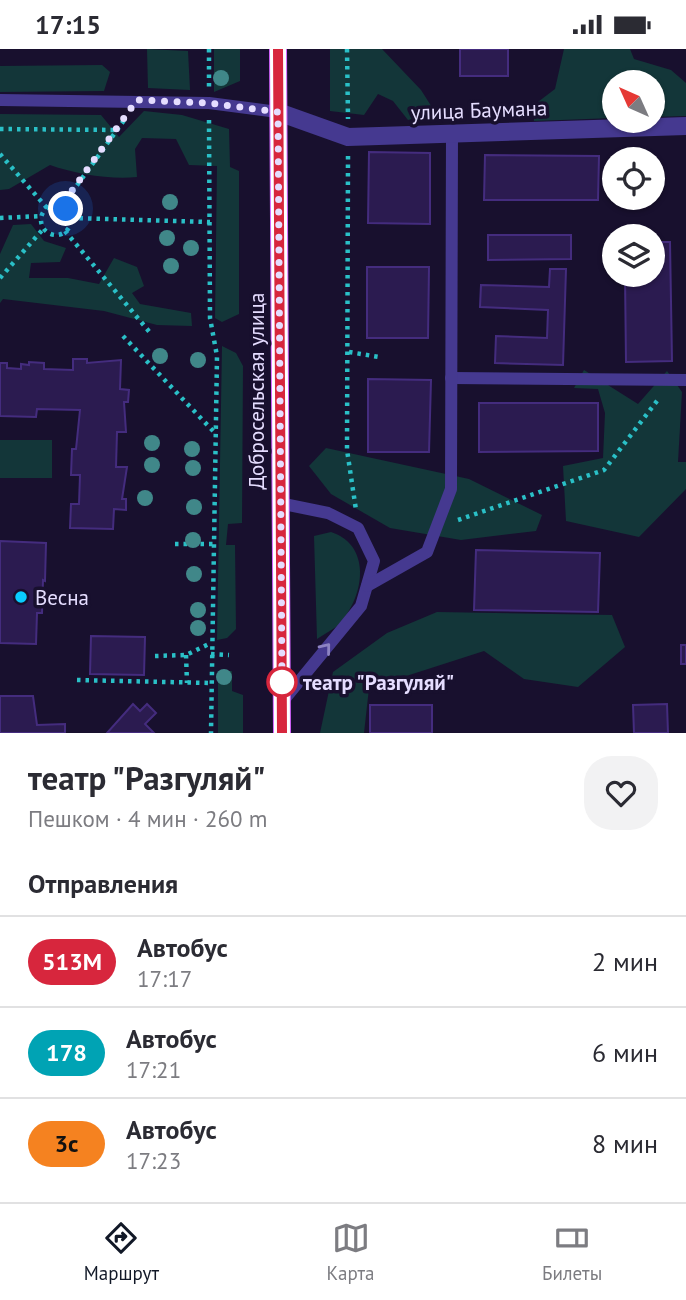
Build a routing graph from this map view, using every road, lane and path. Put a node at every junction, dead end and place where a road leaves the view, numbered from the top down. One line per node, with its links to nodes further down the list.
1 (209, 49): 6 (path)
2 (278, 49): 7 (main road, Добросельская улица)
3 (347, 49): 12 (path)
4 (0, 100): 5 (lane)
5 (137, 100): 6 (lane); 10 (path)
6 (209, 103): 7 (lane); 19 (path)
7 (278, 112): 12 (street, улица Баумана); 31 (main road, Добросельская улица)
8 (686, 126): 11 (street, улица Баумана)
9 (0, 129): 10 (path)
10 (117, 130): 14 (path)
11 (452, 133): 12 (street, улица Баумана); 27 (lane)
12 (348, 137): 25 (path)
13 (0, 154): 15 (path)
14 (61, 206): 15 (path); 18 (path)
15 (47, 208): 16 (path)
16 (42, 216): 17 (path); 20 (path)
17 (0, 218)
18 (71, 218): 19 (path); 21 (path)
19 (210, 222): 30 (path)
20 (44, 228): 21 (path); 22 (path)
21 (65, 232): 23 (path)
22 (0, 278)
23 (152, 335)
24 (124, 336): 30 (path)
25 (349, 352): 26 (path); 33 (path)
26 (379, 357)
27 (451, 378): 28 (lane); 32 (lane)
28 (672, 380): 29 (lane); 32 (path)
29 (686, 380)
30 (214, 433): 35 (path)
31 (279, 503): 33 (lane); 45 (main road, Добросельская улица)
32 (437, 526): 36 (lane)
33 (358, 529): 36 (lane)
34 (175, 544): 35 (path)
35 (213, 544): 37 (path)
36 (367, 586): 45 (lane, one-way to 36)
37 (211, 643): 38 (path); 39 (path)
38 (211, 654): 40 (path); 44 (path)
39 (186, 655): 41 (path); 43 (path)
40 (229, 655)
41 (155, 656)
42 (77, 680): 43 (path)
43 (187, 683): 44 (path)
44 (211, 683): 46 (path)
45 (283, 701): 47 (main road, Добросельская улица)
46 (211, 733)
47 (282, 733)

